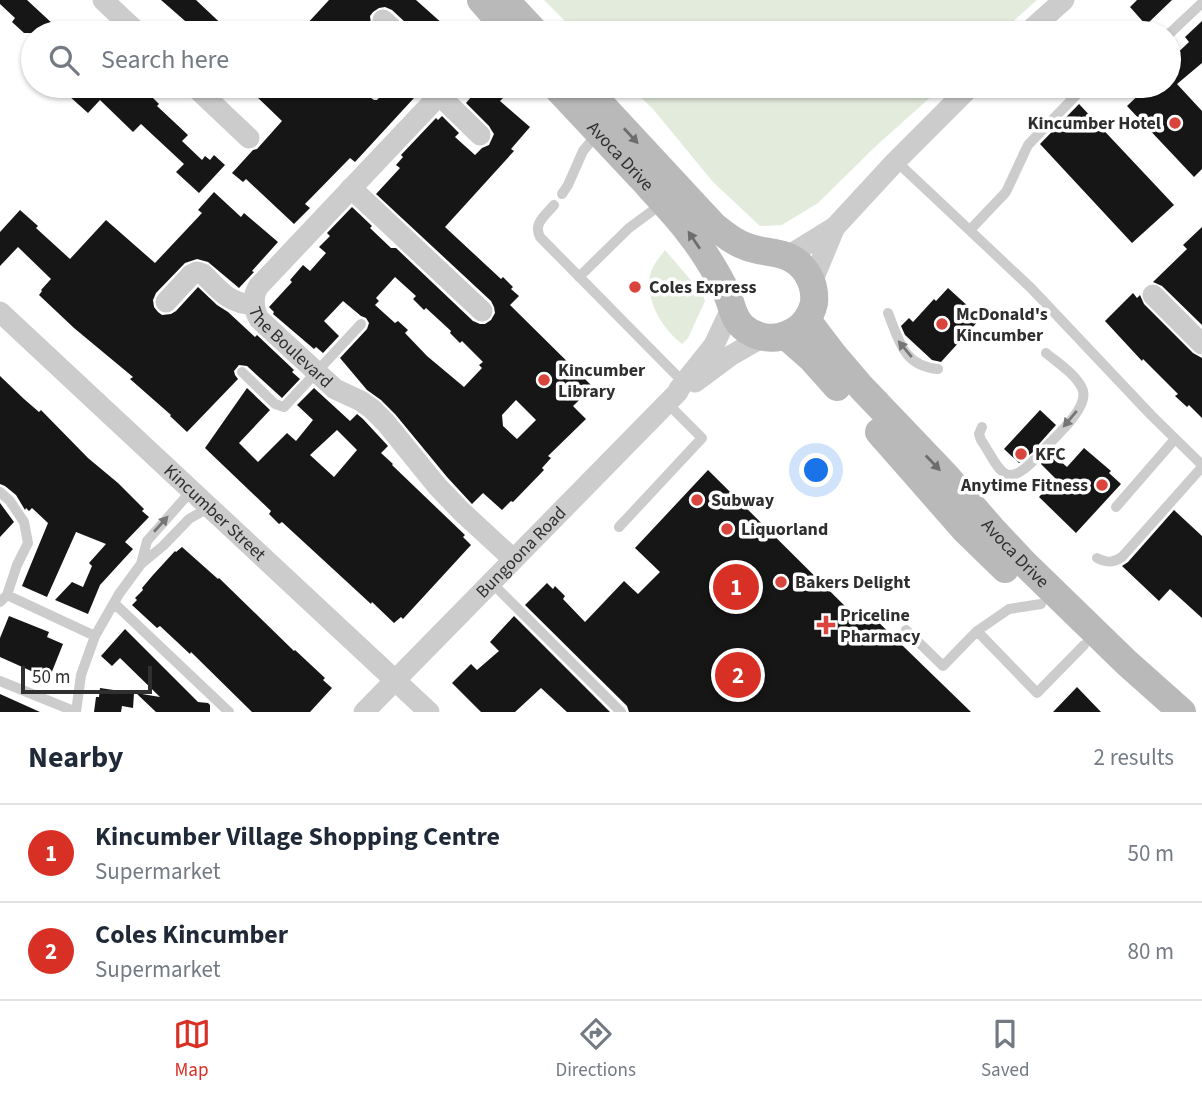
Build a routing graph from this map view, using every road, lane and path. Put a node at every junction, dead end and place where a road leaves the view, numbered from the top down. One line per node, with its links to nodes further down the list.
1 (103, 0): 5 (street)
2 (481, 0): 6 (main road)
3 (1064, 0): 7 (street)
4 (1202, 3): 8 (lane)
5 (125, 21)
6 (502, 21)
7 (1043, 21)
8 (1181, 23)
9 (207, 98): 18 (street)
10 (436, 98): 20 (street, The Boulevard)
11 (450, 98): 17 (street)
12 (566, 98): 16 (main road, Avoca Drive)
13 (595, 98): 26 (main road, Avoca Drive, one-way to 26)
14 (959, 98): 19 (street)
15 (1073, 98): 25 (lane)
16 (599, 132): 21 (lane); 22 (main road, Avoca Drive)
17 (480, 135)
18 (249, 138)
19 (896, 161): 24 (street); 25 (lane)
20 (351, 188): 31 (street, The Boulevard); 33 (street)
21 (562, 194)
22 (663, 203): 27 (lane); 32 (main road, Avoca Drive, one-way to 22)
23 (554, 205): 27 (lane)
24 (835, 227): 26 (street); 28 (street)
25 (970, 230): 45 (lane)
26 (778, 255): 28 (main road, Avoca Drive); 32 (main road)
27 (579, 277): 43 (lane)
28 (812, 282): 37 (main road)
29 (1153, 295): 38 (street)
30 (166, 302): 31 (street)
31 (254, 304): 42 (street, The Boulevard)
32 (730, 304): 37 (main road, Avoca Drive); 43 (street, Bungoona Road)
33 (482, 311)
34 (0, 312): 49 (street, Kincumber Street)
35 (888, 313): 40 (lane, one-way to 35)
36 (361, 324): 42 (lane)
37 (785, 331): 43 (street, Bungoona Road); 60 (main road, Avoca Drive); 73 (main road, Avoca Drive, one-way to 73)
38 (1202, 344)
39 (1046, 353): 46 (lane, one-way to 46)
40 (938, 369)
41 (242, 372): 42 (lane)
42 (316, 372): 55 (street, The Boulevard)
43 (676, 393): 53 (lane); 55 (street, Bungoona Road)
44 (982, 427): 47 (lane)
45 (1175, 439): 48 (lane); 52 (lane)
46 (1046, 447)
47 (1035, 459)
48 (1202, 466): 54 (lane)
49 (192, 489): 51 (street, Kincumber Street); 56 (lane, one-way to 49)
50 (0, 492): 58 (lane)
51 (210, 507): 56 (lane); 65 (street, Kincumber Street)
52 (1116, 507)
53 (619, 527)
54 (1097, 558)
55 (513, 559): 57 (street, Bungoona Road)
56 (141, 564): 59 (lane)
57 (491, 582): 65 (street, Bungoona Road); 71 (lane)
58 (3, 599): 63 (lane)
59 (114, 603): 63 (lane); 68 (lane)
60 (1041, 604): 62 (lane); 64 (main road, Avoca Drive)
61 (906, 630): 62 (lane)
62 (976, 631): 64 (lane)
63 (95, 636): 67 (lane)
64 (1084, 645): 72 (main road, Avoca Drive)
65 (395, 679): 69 (street, Bungoona Road); 70 (street, Kincumber Street)
66 (0, 681): 67 (lane)
67 (76, 712)
68 (229, 712)
69 (364, 712)
70 (429, 712)
71 (621, 712)
72 (1154, 712)
73 (1182, 712)

